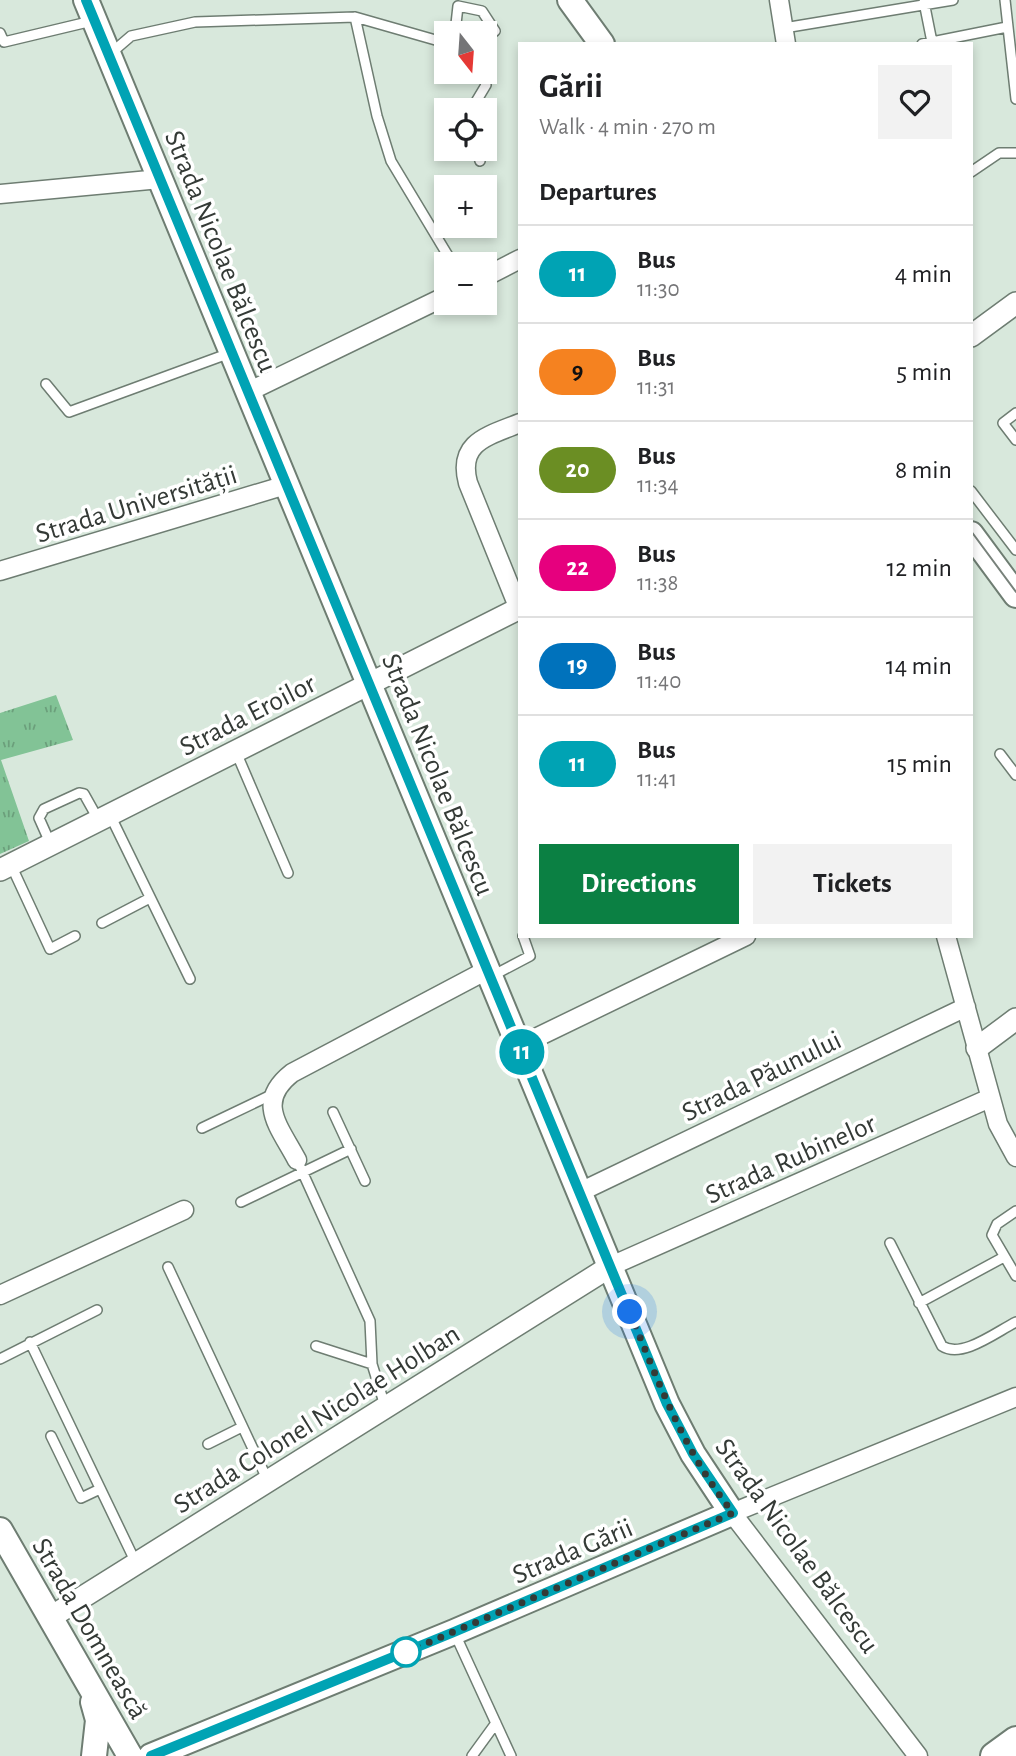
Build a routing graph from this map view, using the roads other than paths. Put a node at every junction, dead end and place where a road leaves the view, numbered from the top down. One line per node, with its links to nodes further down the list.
1 (570, 0): 15 (main road)
2 (779, 0): 12 (street)
3 (953, 0): 5 (lane)
4 (1005, 0): 10 (lane)
5 (924, 2): 12 (lane); 16 (lane)
6 (90, 10): 11 (lane); 17 (main road, Strada Nicolae Bălcescu)
7 (355, 17): 13 (lane); 17 (lane); 23 (lane)
8 (456, 21): 9 (lane)
9 (489, 21)
10 (1007, 27): 14 (lane); 18 (lane)
11 (0, 33)
12 (785, 36)
13 (434, 40)
14 (954, 41)
15 (601, 42)
16 (927, 42)
17 (108, 55): 21 (main road, Strada Nicolae Bălcescu)
18 (1016, 99)
19 (1016, 153): 20 (lane)
20 (973, 171)
21 (160, 179): 22 (street); 29 (main road, Strada Nicolae Bălcescu)
22 (0, 194)
23 (446, 252)
24 (518, 260): 25 (street)
25 (497, 271)
26 (434, 302): 31 (street)
27 (1016, 303): 28 (street)
28 (973, 335)
29 (232, 352): 30 (lane); 31 (main road, Strada Nicolae Bălcescu)
30 (46, 384)
31 (248, 392): 35 (main road, Strada Nicolae Bălcescu)
32 (1016, 413): 34 (lane)
33 (518, 424): 41 (street)
34 (1016, 440)
35 (286, 485): 39 (street, Strada Universității); 43 (main road, Strada Nicolae Bălcescu)
36 (973, 494): 38 (lane)
37 (973, 536): 40 (main road)
38 (1016, 550)
39 (0, 571)
40 (1010, 582)
41 (518, 607)
42 (518, 609): 43 (street, Strada Eroilor)
43 (370, 683): 44 (street, Strada Eroilor); 57 (main road, Strada Nicolae Bălcescu)
44 (235, 750): 47 (street, Strada Eroilor); 50 (lane)
45 (1000, 754): 46 (lane)
46 (1016, 775)
47 (104, 818): 48 (street, Strada Eroilor); 48 (lane); 51 (lane)
48 (51, 845): 49 (street, Strada Eroilor)
49 (5, 867): 53 (lane)
50 (288, 873)
51 (148, 898): 52 (lane); 58 (lane)
52 (102, 923)
53 (75, 936)
54 (524, 938): 57 (lane)
55 (742, 938): 61 (street)
56 (947, 938): 59 (street)
57 (489, 974): 61 (main road, Strada Nicolae Bălcescu); 63 (street)
58 (190, 979)
59 (966, 1007): 62 (street); 71 (street, Strada Păunului)
60 (1016, 1019): 62 (street)
61 (519, 1046): 71 (main road, Strada Nicolae Bălcescu)
62 (976, 1048): 64 (street)
63 (271, 1095): 66 (lane); 69 (street)
64 (990, 1098): 68 (street); 77 (street, Strada Rubinelor)
65 (333, 1112): 67 (lane)
66 (202, 1128)
67 (351, 1149): 69 (lane); 70 (lane)
68 (1016, 1157)
69 (299, 1166): 72 (lane); 87 (lane)
70 (365, 1181)
71 (580, 1192): 77 (main road, Strada Nicolae Bălcescu)
72 (241, 1202)
73 (184, 1210): 80 (street)
74 (1016, 1211): 76 (lane)
75 (890, 1243): 81 (lane)
76 (1004, 1257): 79 (lane); 81 (lane)
77 (611, 1266): 89 (street, Strada Colonel Nicolae Holban); 95 (main road, Strada Nicolae Bălcescu)
78 (168, 1267): 90 (lane)
79 (1016, 1276)
80 (0, 1295)
81 (919, 1303): 83 (lane)
82 (97, 1310): 84 (lane)
83 (1016, 1322)
84 (30, 1342): 86 (lane); 94 (lane)
85 (316, 1346): 87 (lane)
86 (0, 1359)
87 (372, 1364): 89 (lane)
88 (1016, 1397): 95 (street, Strada Gării)
89 (386, 1408): 93 (street, Strada Colonel Nicolae Holban)
90 (243, 1427): 92 (lane); 93 (lane)
91 (51, 1436): 94 (lane)
92 (208, 1444)
93 (268, 1483): 97 (street, Strada Colonel Nicolae Holban)
94 (100, 1489): 97 (lane)
95 (733, 1513): 99 (main road, Strada Gării); 108 (street, Strada Nicolae Bălcescu)
96 (0, 1530): 98 (main road, Strada Domnească)
97 (136, 1563): 98 (street, Strada Colonel Nicolae Holban)
98 (51, 1617): 100 (main road, Strada Domnească)
99 (454, 1632): 101 (lane); 105 (main road, Strada Gării)
100 (89, 1684): 103 (main road); 104 (main road, Strada Domnească)
101 (496, 1724): 106 (lane); 107 (lane)
102 (1016, 1740): 109 (main road)
103 (94, 1756)
104 (130, 1756)
105 (151, 1756)
106 (472, 1756)
107 (512, 1756)
108 (918, 1756)
109 (994, 1756)

